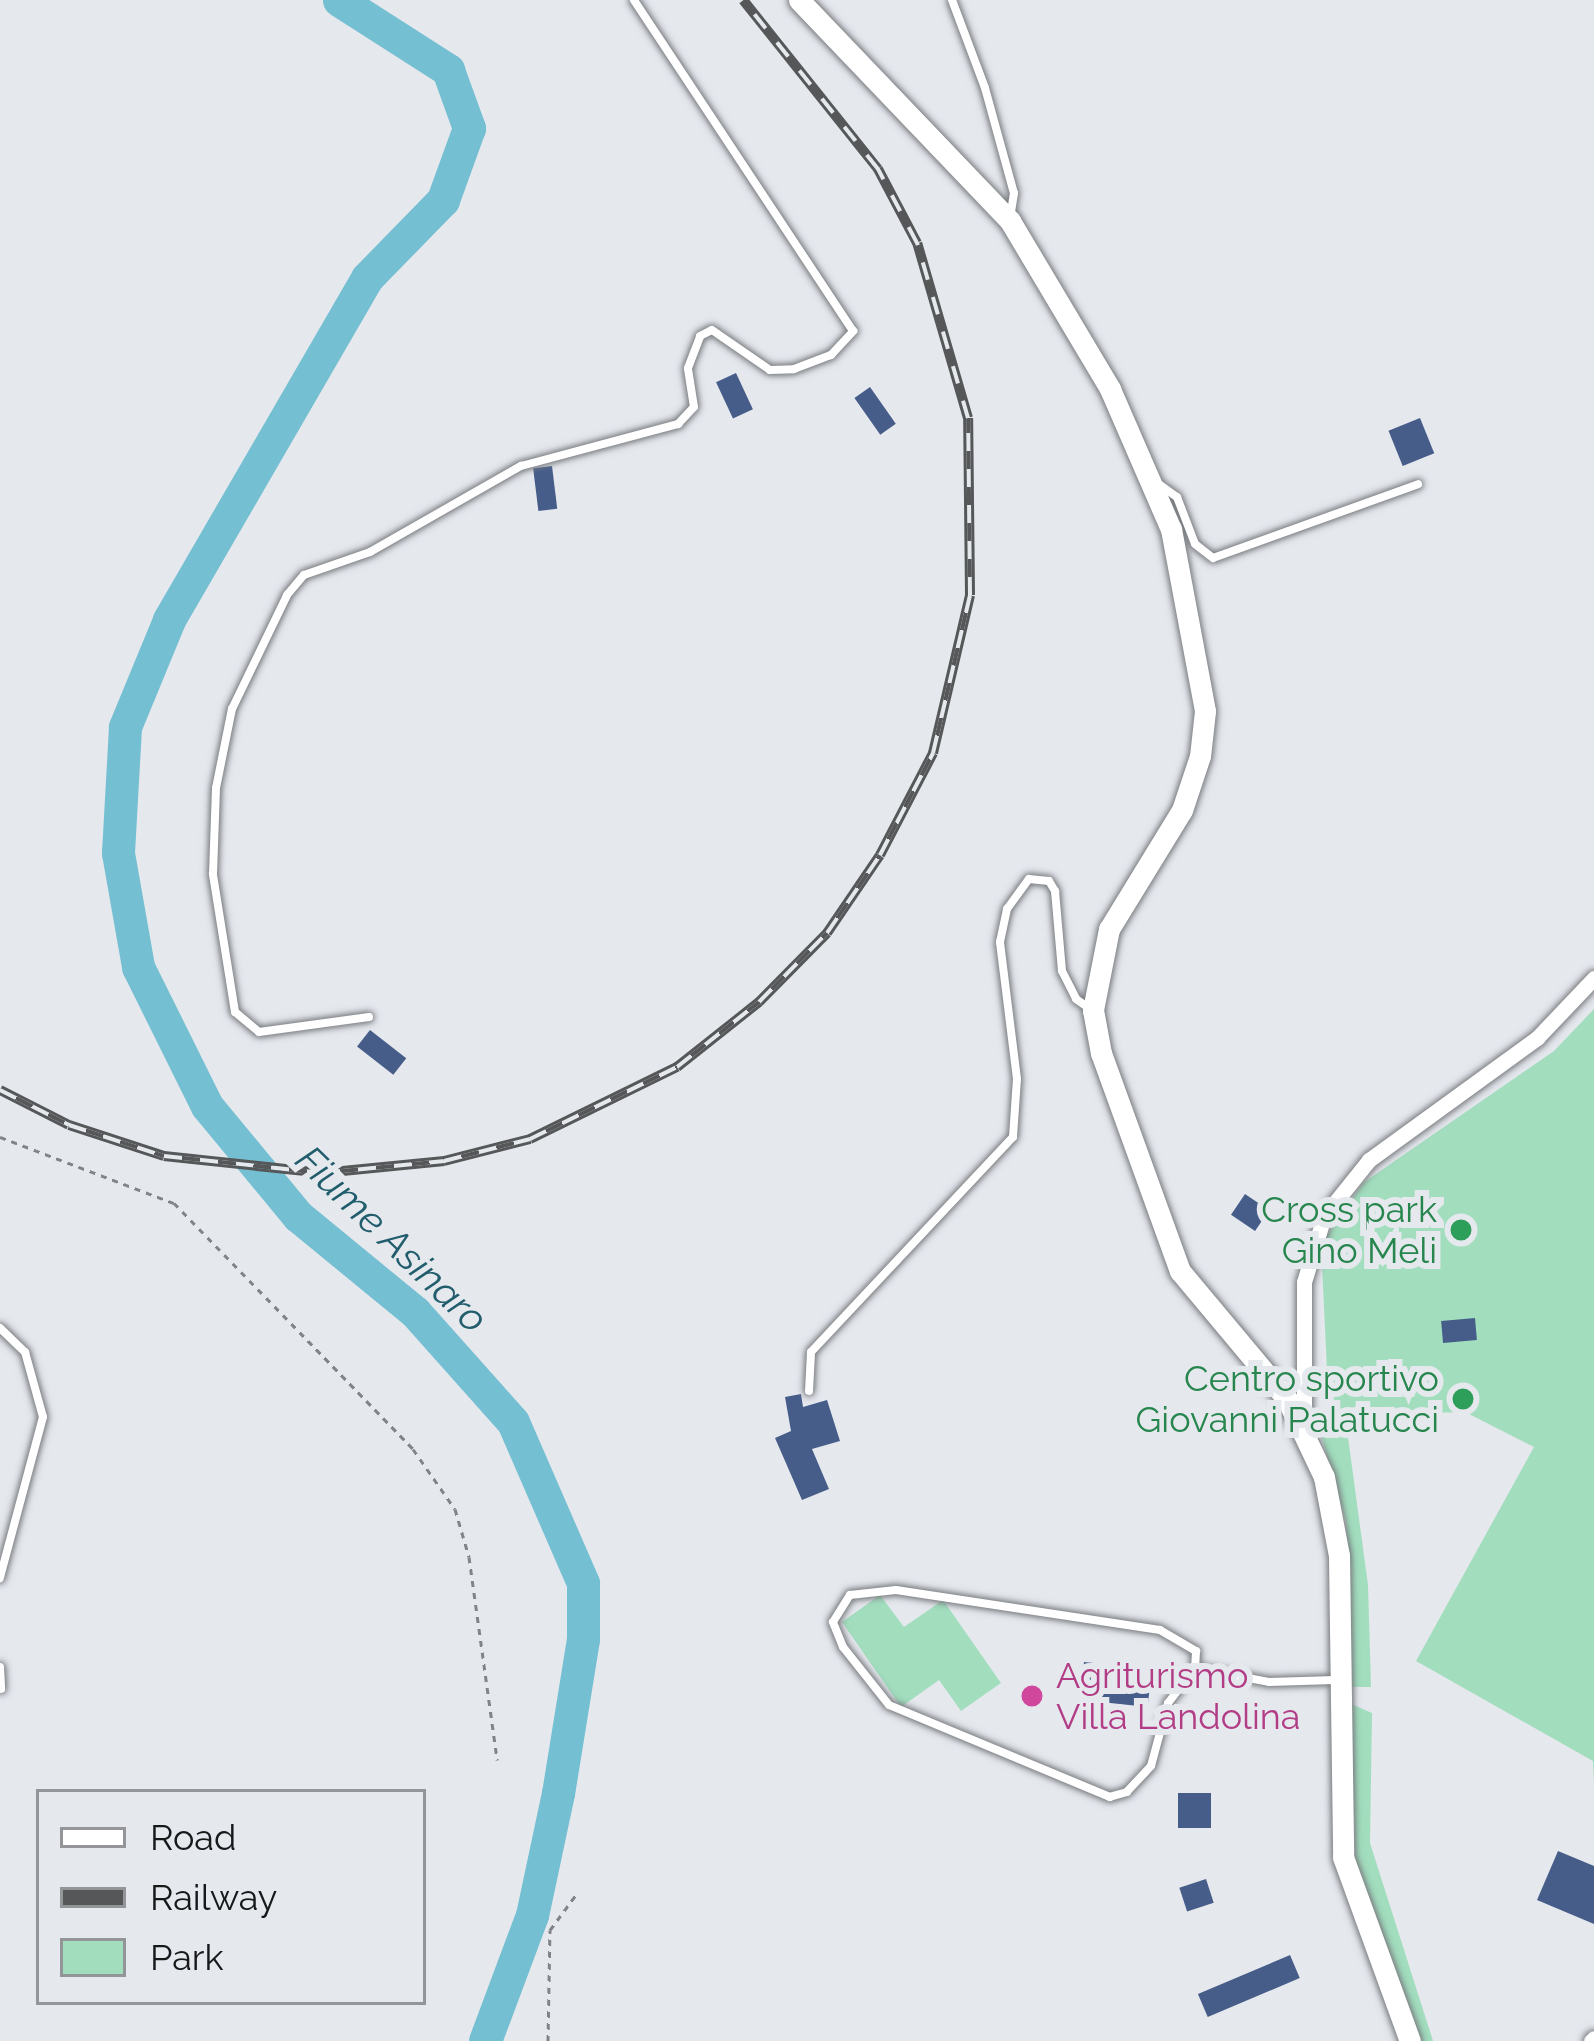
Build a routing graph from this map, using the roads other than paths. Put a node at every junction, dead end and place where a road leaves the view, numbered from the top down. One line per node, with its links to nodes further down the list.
1 (634, 0): 9 (lane)
2 (799, 0): 4 (main road)
3 (952, 0): 4 (lane)
4 (1010, 221): 5 (main road)
5 (1155, 482): 6 (lane); 8 (main road)
6 (1418, 484)
7 (1594, 978): 12 (street)
8 (1093, 1010): 11 (lane); 12 (main road)
9 (369, 1017)
10 (0, 1328): 13 (lane)
11 (809, 1390)
12 (1304, 1423): 16 (main road)
13 (0, 1578)
14 (0, 1667): 17 (lane)
15 (1195, 1668): 15 (lane); 16 (lane)
16 (1342, 1681): 18 (main road)
17 (1, 1688)
18 (1410, 2041)

